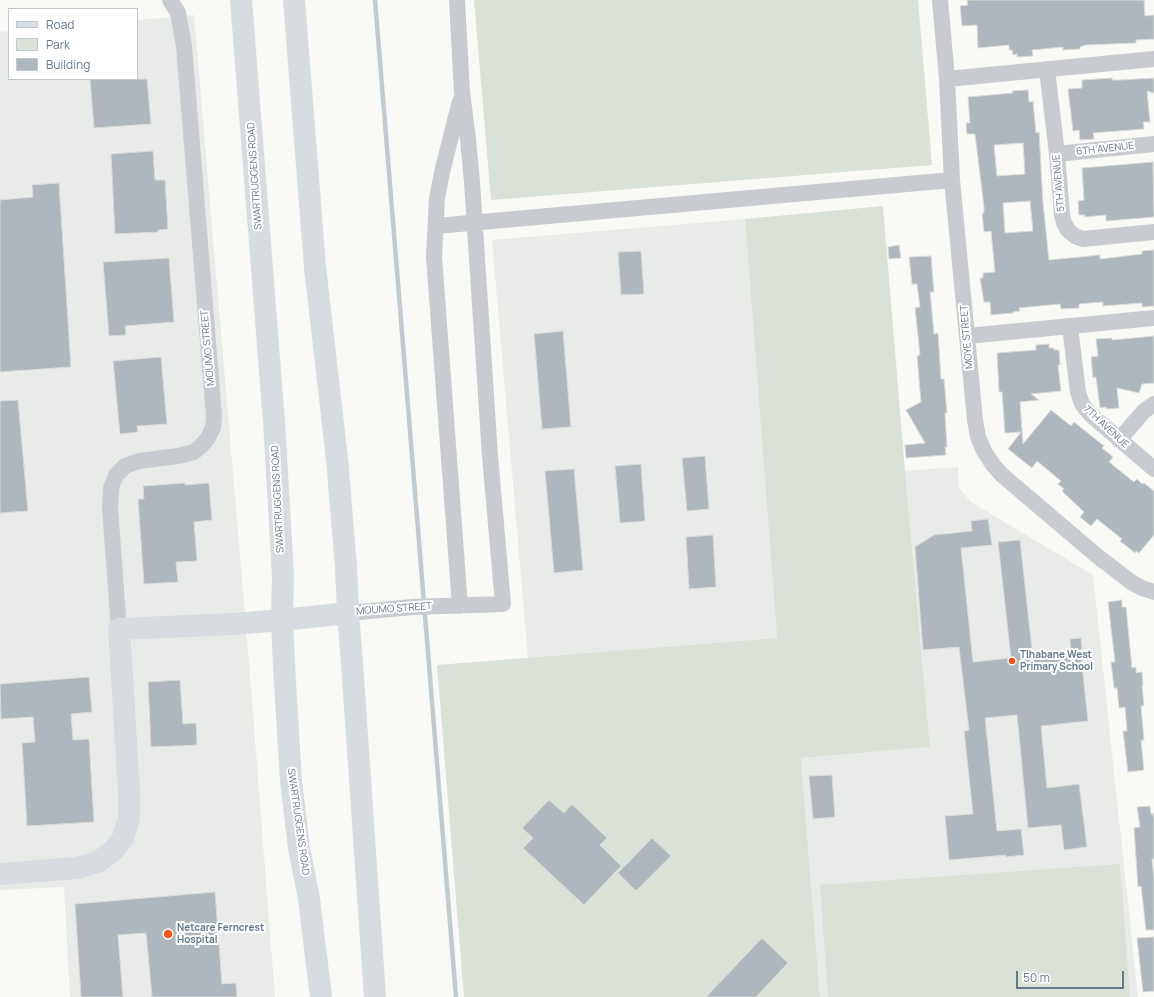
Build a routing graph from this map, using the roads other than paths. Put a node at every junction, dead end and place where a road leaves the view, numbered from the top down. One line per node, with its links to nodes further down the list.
1 (241, 0): 25 (main road, SWARTRUGGENS ROAD)
2 (294, 0): 24 (main road)
3 (457, 0): 9 (street)
4 (940, 0): 8 (street, MOYE STREET)
5 (171, 1): 26 (street, MOUMO STREET)
6 (1154, 59): 7 (street)
7 (1047, 69): 8 (street); 11 (street, 5TH AVENUE)
8 (947, 79): 12 (street, MOYE STREET)
9 (462, 92): 13 (street); 14 (street)
10 (1154, 144): 11 (street, 6TH AVENUE)
11 (1057, 154): 15 (street, 5TH AVENUE)
12 (952, 180): 13 (street); 18 (street, MOYE STREET)
13 (475, 223): 14 (street); 23 (street, MOUMO STREET)
14 (436, 226): 23 (street)
15 (1154, 232)
16 (1154, 318): 17 (street)
17 (1070, 327): 18 (street); 20 (street, 7TH AVENUE)
18 (967, 336): 22 (street, MOYE STREET)
19 (1154, 404): 20 (street)
20 (1119, 440): 21 (street, 7TH AVENUE)
21 (1154, 469)
22 (1154, 592)
23 (460, 606): 24 (street, MOUMO STREET)
24 (348, 613): 25 (main road, MOUMO STREET); 29 (main road)
25 (282, 620): 26 (main road, MOUMO STREET); 28 (main road, SWARTRUGGENS ROAD)
26 (119, 629): 27 (main road, MOUMO STREET)
27 (0, 874)
28 (321, 997)
29 (375, 997)

